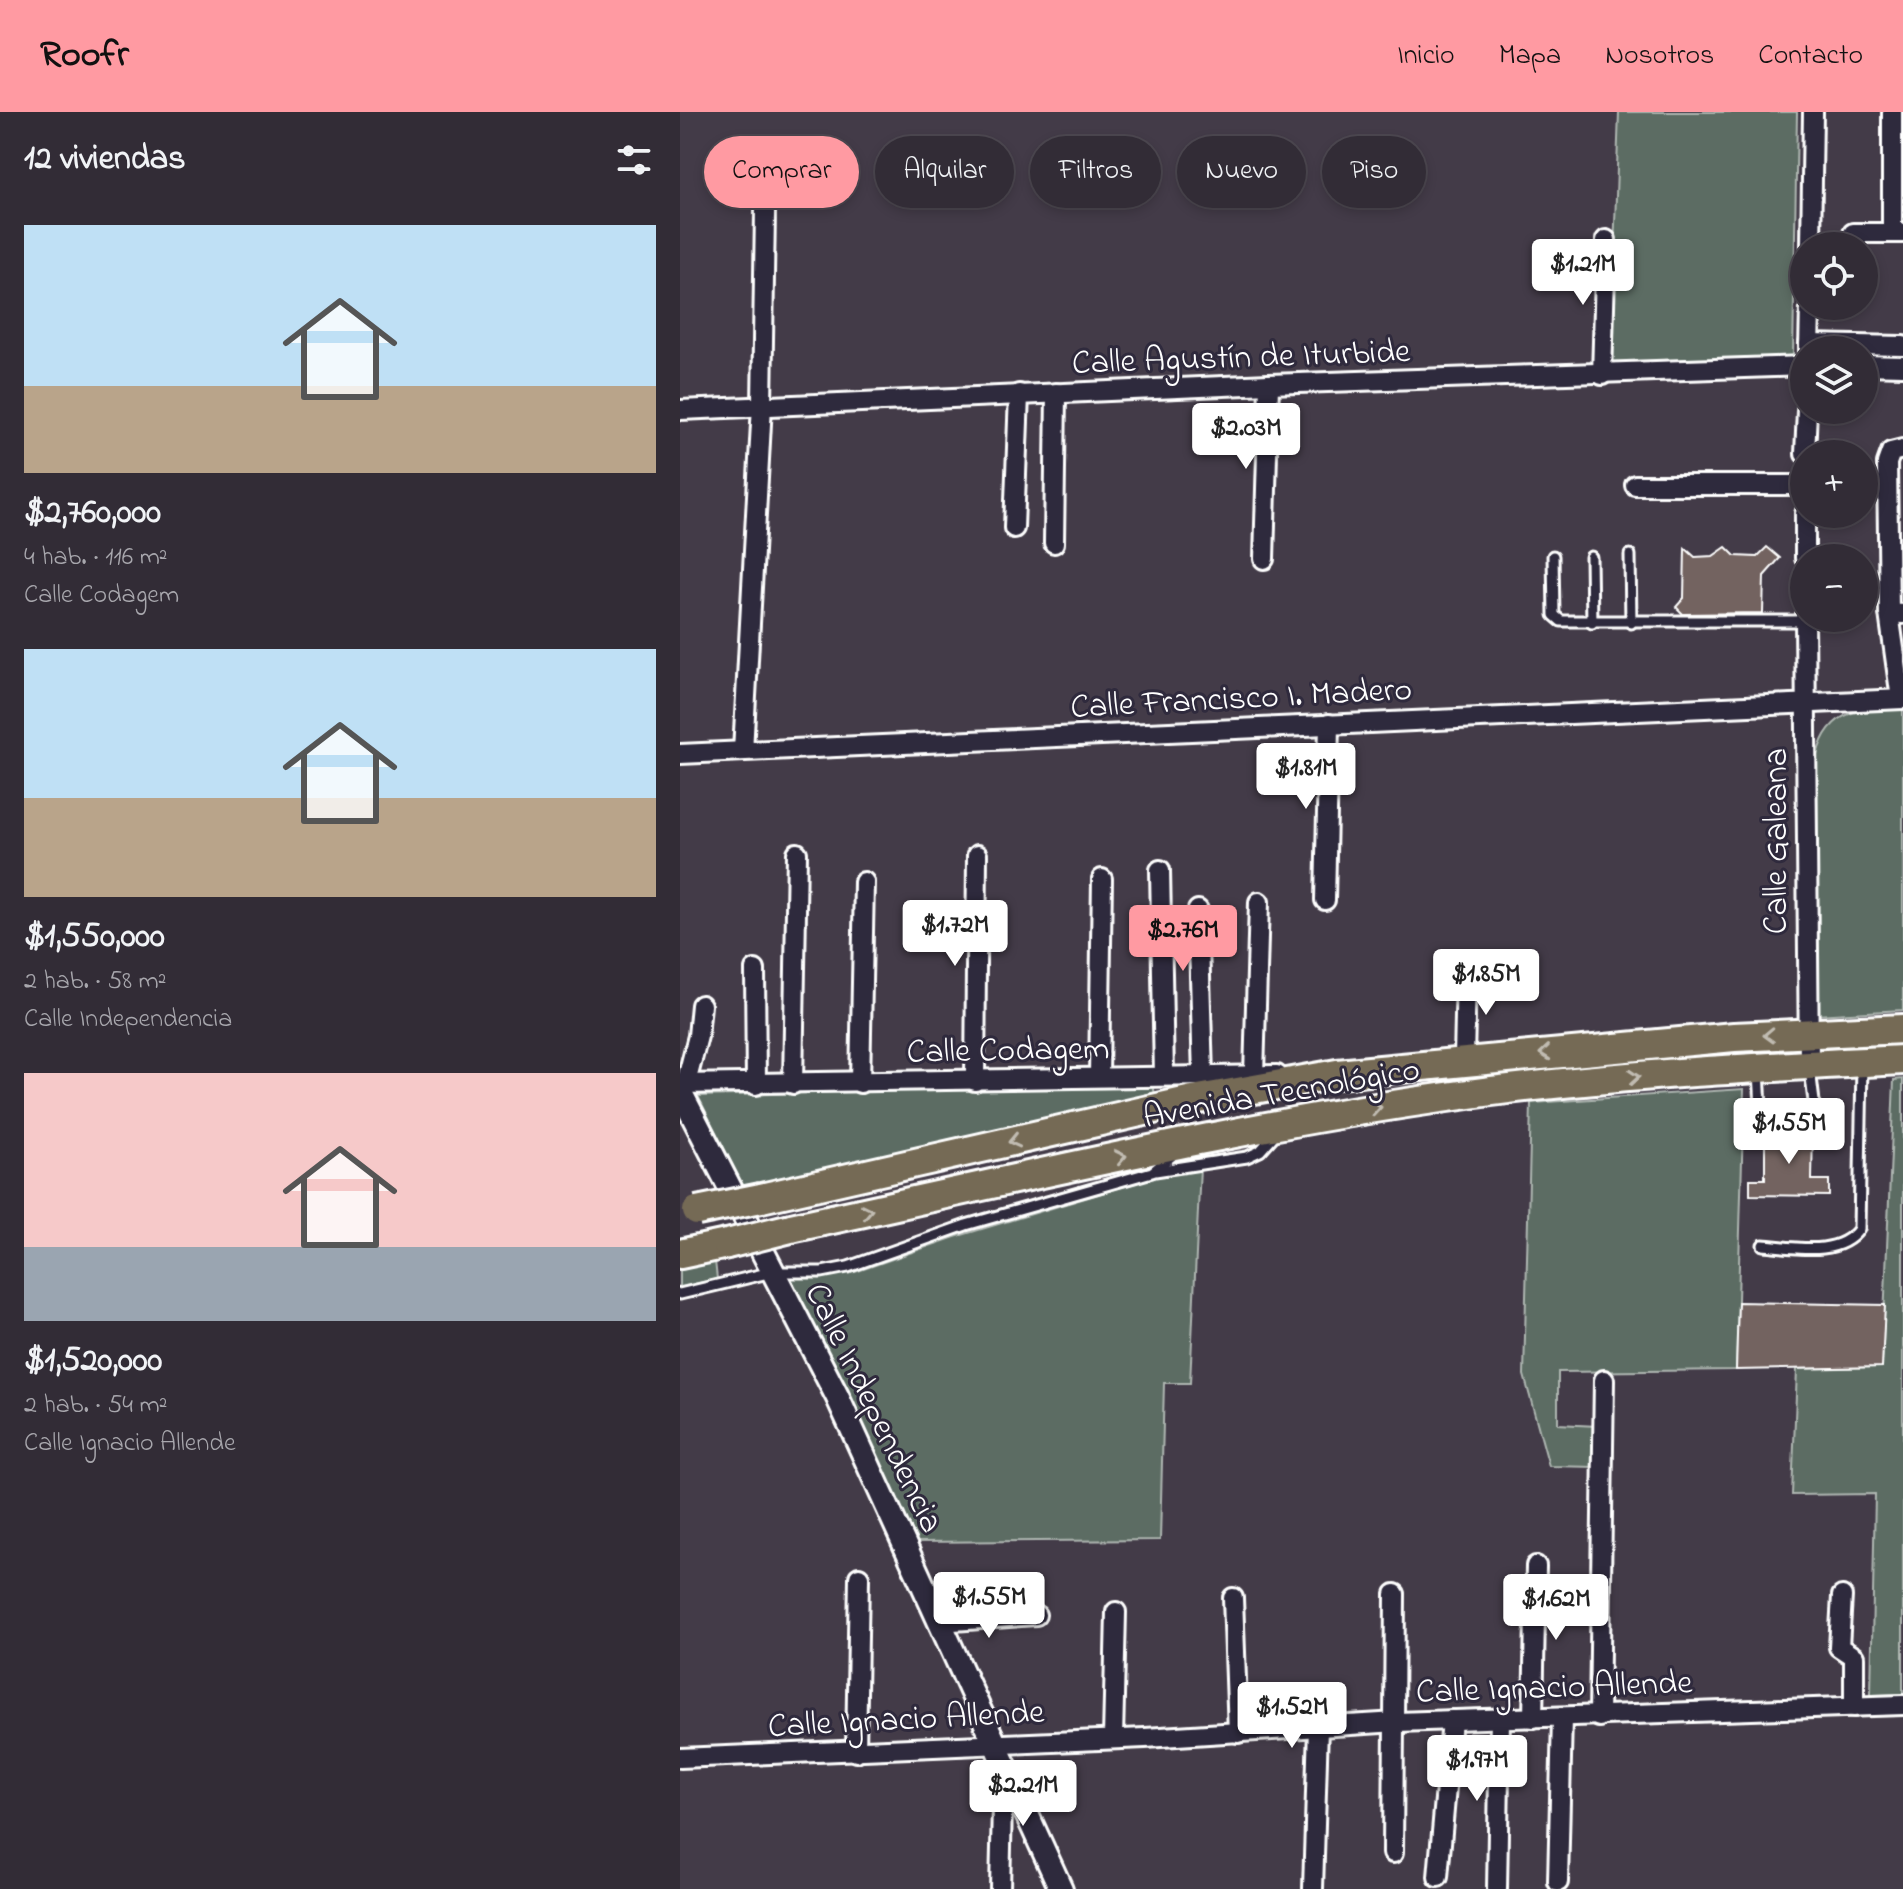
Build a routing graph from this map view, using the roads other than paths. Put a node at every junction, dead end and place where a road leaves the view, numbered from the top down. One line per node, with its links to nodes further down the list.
1 (1813, 112): 4 (street)
2 (1892, 112): 5 (street)
3 (765, 208): 16 (street)
4 (1811, 232)
5 (1897, 233)
6 (1606, 240): 12 (street)
7 (1878, 346): 8 (street)
8 (1903, 346)
9 (1878, 365): 10 (street)
10 (1903, 366)
11 (1790, 367): 12 (street, Calle Agustín de Iturbide)
12 (1602, 375): 13 (street, Calle Agustín de Iturbide)
13 (1269, 384): 14 (street, Calle Agustín de Iturbide); 26 (street)
14 (1056, 393): 15 (street, Calle Agustín de Iturbide); 22 (street)
15 (1019, 394): 16 (street, Calle Agustín de Iturbide); 21 (street)
16 (762, 405): 17 (street, Calle Agustín de Iturbide); 35 (street)
17 (680, 410)
18 (1903, 449): 27 (street)
19 (1635, 485): 20 (street)
20 (1790, 485)
21 (1014, 528)
22 (1054, 543)
23 (1630, 555): 30 (lane)
24 (1553, 556): 29 (lane)
25 (1591, 557): 29 (lane)
26 (1264, 559)
27 (1896, 613): 32 (street)
28 (1790, 620): 30 (lane)
29 (1592, 623): 30 (lane)
30 (1631, 623)
31 (1805, 632): 33 (street, Calle Galeana)
32 (1902, 699): 33 (street, Calle Francisco I. Madero)
33 (1805, 706): 34 (street, Calle Francisco I. Madero); 49 (street, Calle Galeana)
34 (1329, 724): 35 (street, Calle Francisco I. Madero); 42 (street)
35 (743, 751): 36 (street, Calle Francisco I. Madero)
36 (680, 754)
37 (797, 853): 62 (street)
38 (977, 855): 60 (street)
39 (1160, 870): 57 (street)
40 (1102, 879): 59 (street)
41 (864, 882): 61 (street)
42 (1325, 900)
43 (1259, 902): 56 (street)
44 (1198, 910): 58 (street)
45 (755, 970): 63 (street)
46 (1466, 973): 50 (street)
47 (701, 1005): 64 (street)
48 (1903, 1029): 49 (main road, Avenida Tecnológico)
49 (1807, 1034): 50 (main road, Avenida Tecnológico, one-way to 50); 53 (street, Calle Galeana)
50 (1464, 1059): 55 (main road, Avenida Tecnológico)
51 (1903, 1060): 52 (main road, Avenida Tecnológico)
52 (1862, 1062): 53 (main road, Avenida Tecnológico); 69 (lane)
53 (1809, 1064): 54 (main road, Avenida Tecnológico); 54 (lane)
54 (1759, 1067): 65 (main road, Avenida Tecnológico, one-way to 54)
55 (1337, 1074): 56 (street, Calle Codagem); 68 (main road, Avenida Tecnológico, one-way to 68, bridge)
56 (1254, 1075): 58 (street, Calle Codagem)
57 (1164, 1076): 58 (street, Calle Codagem); 59 (street, Calle Codagem)
58 (1203, 1076)
59 (1099, 1077): 60 (street, Calle Codagem)
60 (975, 1081): 61 (street, Calle Codagem)
61 (860, 1083): 62 (street, Calle Codagem)
62 (793, 1084): 63 (street, Calle Codagem)
63 (756, 1085): 64 (street, Calle Codagem)
64 (682, 1086): 71 (street, Calle Independencia)
65 (1280, 1126): 66 (main road, Avenida Tecnológico); 67 (lane)
66 (1191, 1142): 67 (lane); 70 (main road, Avenida Tecnológico, one-way to 66, bridge)
67 (1152, 1172): 71 (lane)
68 (688, 1213)
69 (1763, 1245)
70 (680, 1254)
71 (772, 1272): 72 (lane); 81 (street, Calle Independencia)
72 (680, 1294)
73 (1604, 1380): 85 (street)
74 (1536, 1566): 87 (street)
75 (859, 1577): 93 (street)
76 (1395, 1594): 89 (street)
77 (1842, 1596): 83 (street)
78 (1233, 1598): 91 (street)
79 (1116, 1612): 92 (street)
80 (1036, 1615): 81 (street)
81 (939, 1622): 94 (street, Calle Independencia)
82 (1903, 1705): 83 (street, Calle Ignacio Allende)
83 (1854, 1707): 85 (street, Calle Ignacio Allende)
84 (1562, 1717): 85 (street, Calle Ignacio Allende); 87 (street, Calle Ignacio Allende); 98 (street)
85 (1599, 1717)
86 (1500, 1718): 87 (street, Calle Ignacio Allende); 88 (street, Calle Ignacio Allende); 102 (street)
87 (1533, 1718)
88 (1452, 1720): 89 (street, Calle Ignacio Allende); 97 (street)
89 (1397, 1722): 90 (street, Calle Ignacio Allende); 96 (street)
90 (1318, 1727): 91 (street, Calle Ignacio Allende); 101 (street)
91 (1238, 1733): 92 (street, Calle Ignacio Allende)
92 (1113, 1739): 94 (street, Calle Ignacio Allende)
93 (856, 1752): 94 (street, Calle Ignacio Allende); 95 (street, Calle Ignacio Allende)
94 (999, 1755): 99 (street); 100 (street, Calle Independencia)
95 (680, 1758)
96 (1393, 1853)
97 (1438, 1877)
98 (1558, 1882)
99 (1000, 1889)
100 (1061, 1889)
101 (1313, 1889)
102 (1497, 1889)

